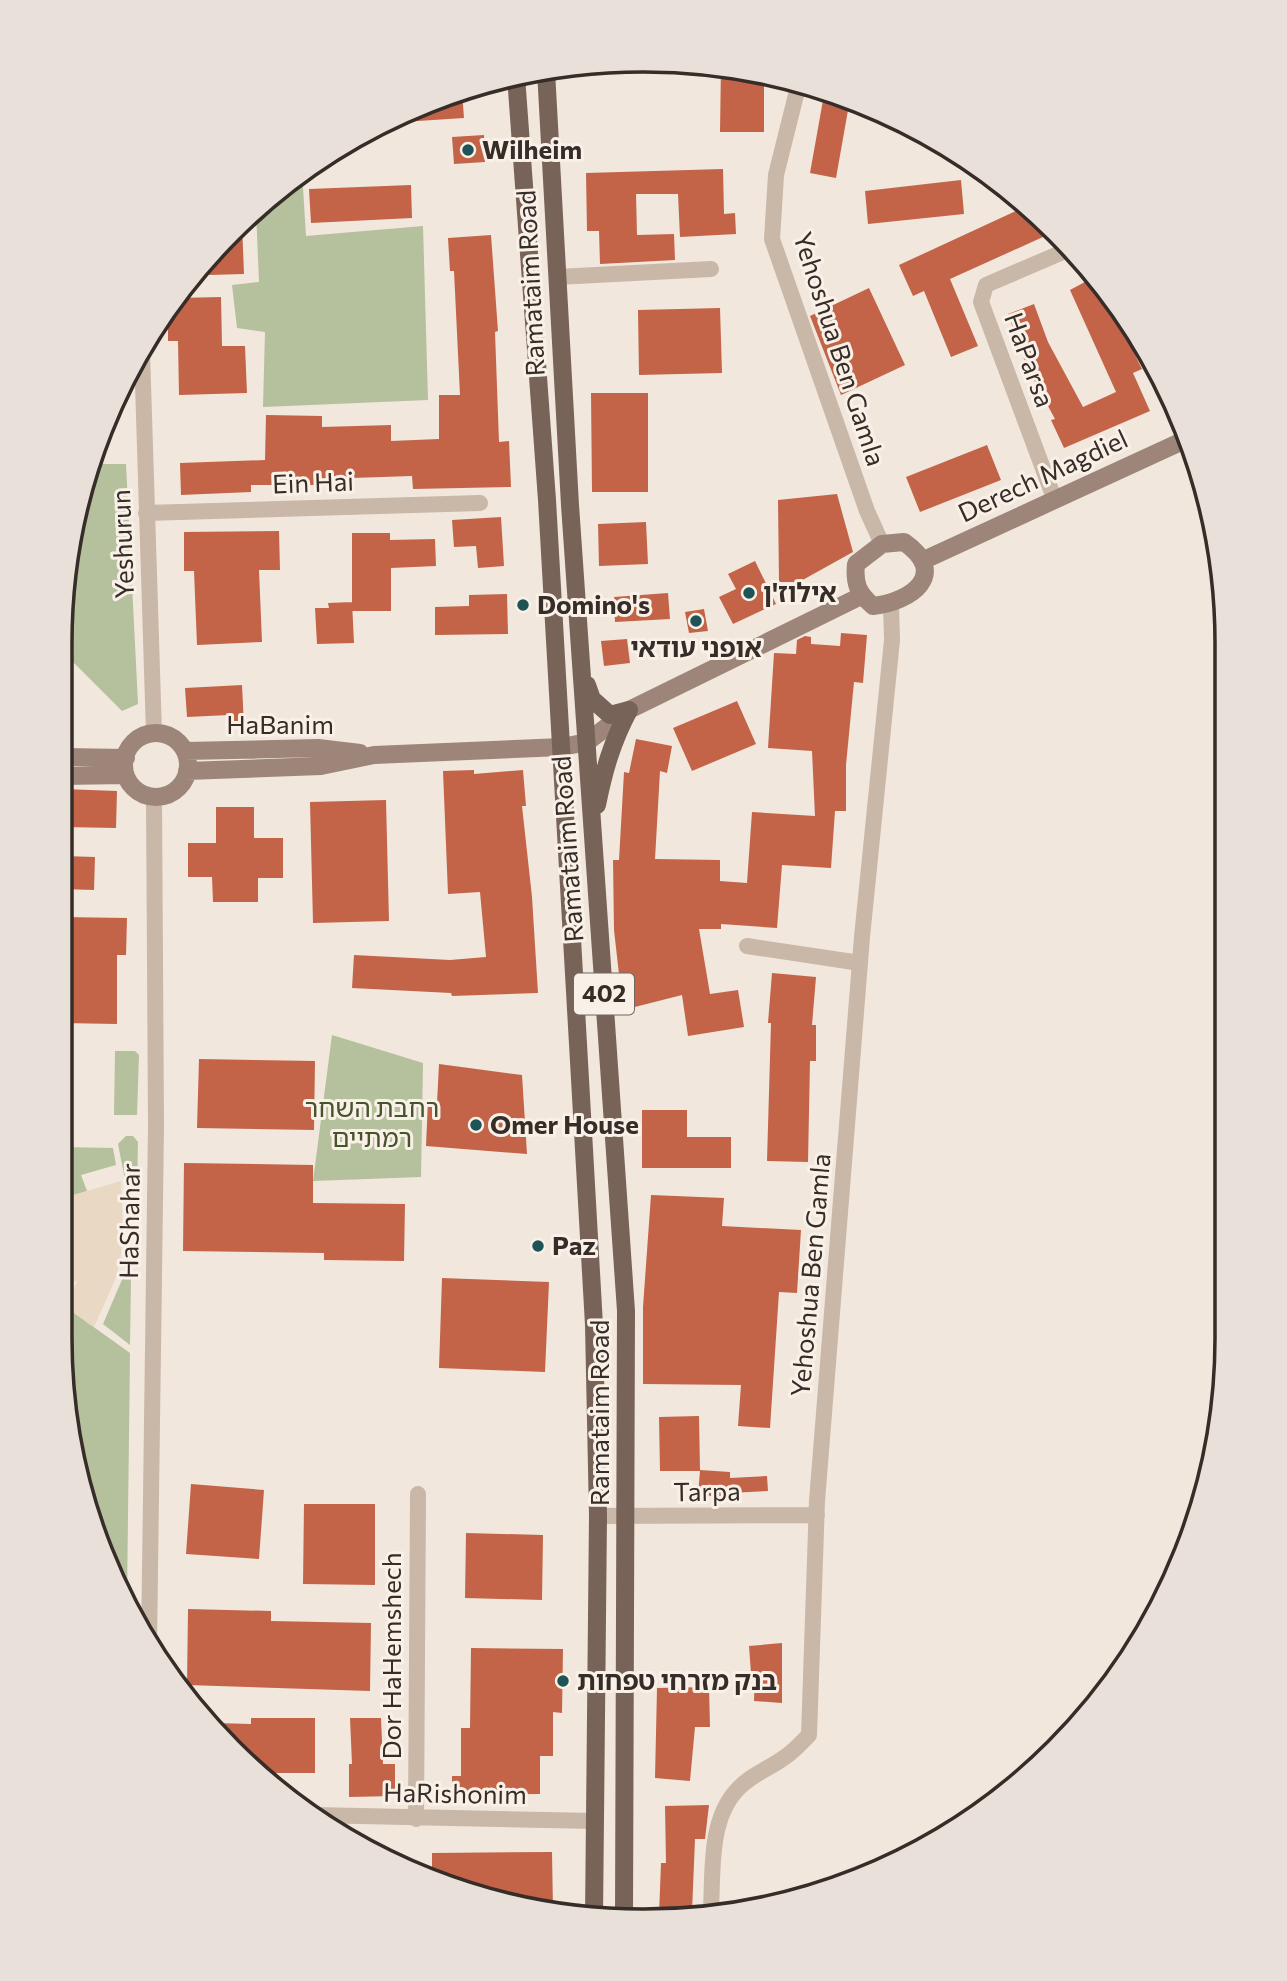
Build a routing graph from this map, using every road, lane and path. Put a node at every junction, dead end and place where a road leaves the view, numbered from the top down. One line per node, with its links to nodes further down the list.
1 (546, 81): 6 (main road, Ramataim Road / 402)
2 (517, 86): 20 (main road, Ramataim Road / 402)
3 (797, 93): 12 (street, Yehoshua Ben Gamla)
4 (1061, 253): 9 (street, HaParsa)
5 (711, 270): 6 (street)
6 (557, 277): 16 (main road, Ramataim Road / 402)
7 (142, 369): 11 (street, Yeshurun)
8 (1179, 443): 9 (street, Derech Magdiel)
9 (1054, 498): 13 (street, Derech Magdiel)
10 (480, 503): 11 (street, Ein Hai)
11 (146, 513): 18 (street, Yeshurun)
12 (882, 544): 13 (street); 14 (street)
13 (922, 561): 15 (street)
14 (861, 596): 15 (street); 17 (street)
15 (891, 604): 30 (street, Yehoshua Ben Gamla)
16 (583, 674): 17 (main road); 19 (main road, Ramataim Road / 402)
17 (629, 710): 19 (street); 28 (main road)
18 (154, 734): 21 (street); 24 (street)
19 (587, 742): 20 (street); 28 (main road, Ramataim Road / 402)
20 (562, 747): 22 (street, HaBanim); 33 (main road, Ramataim Road / 402)
21 (185, 751): 22 (street, HaBanim); 25 (street)
22 (374, 755): 25 (street, HaBanim)
23 (72, 758): 24 (street)
24 (125, 766): 26 (street); 27 (street)
25 (187, 771): 27 (street)
26 (72, 775)
27 (154, 797): 35 (street, HaShahar)
28 (593, 828): 34 (main road, Ramataim Road / 402)
29 (747, 946): 30 (street)
30 (860, 963): 32 (street, Yehoshua Ben Gamla)
31 (418, 1494): 37 (street, Dor HaHemshech)
32 (817, 1515): 34 (street, Tarpa); 39 (street, Yehoshua Ben Gamla)
33 (598, 1516): 34 (street, Tarpa); 38 (main road, Ramataim Road / 402)
34 (627, 1518): 41 (main road, Ramataim Road / 402)
35 (149, 1625)
36 (330, 1816): 37 (street, HaRishonim)
37 (415, 1819): 38 (street, HaRishonim)
38 (595, 1821): 40 (main road, Ramataim Road / 402)
39 (711, 1905)
40 (594, 1907)
41 (624, 1908)

